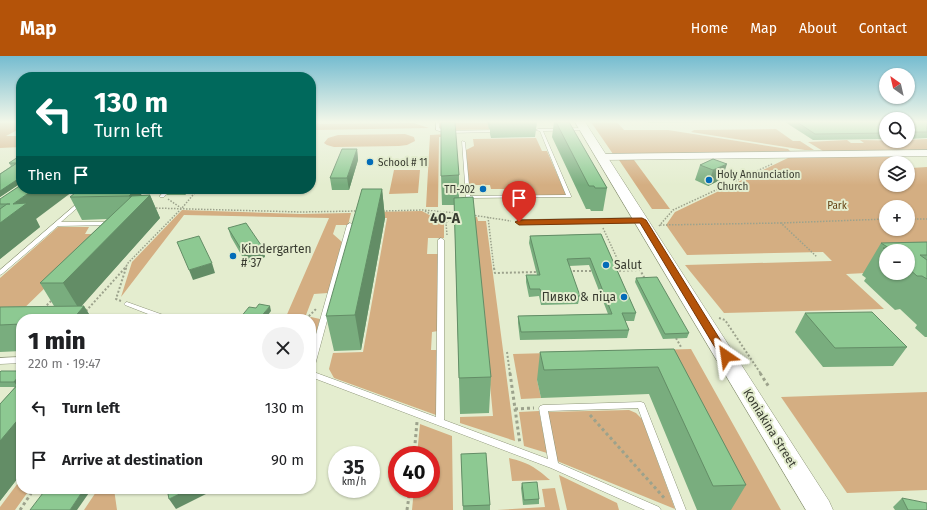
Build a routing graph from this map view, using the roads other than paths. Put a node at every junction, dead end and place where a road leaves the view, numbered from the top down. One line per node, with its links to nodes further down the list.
1 (463, 143): 7 (lane)
2 (546, 143): 7 (lane)
3 (593, 143): 5 (street, Koniakina Street)
4 (927, 153): 5 (street)
5 (602, 157): 13 (street, Koniakina Street)
6 (86, 198): 10 (lane)
7 (468, 198): 8 (lane)
8 (464, 203)
9 (519, 222): 13 (lane)
10 (57, 224): 11 (lane); 16 (lane)
11 (119, 225)
12 (350, 225): 20 (lane)
13 (649, 225): 28 (street, Koniakina Street)
14 (441, 240): 24 (lane)
15 (0, 265): 16 (lane)
16 (8, 265): 17 (lane)
17 (0, 273)
18 (127, 304): 19 (lane)
19 (154, 314)
20 (316, 347)
21 (0, 360): 22 (lane)
22 (16, 360)
23 (316, 376): 24 (lane)
24 (440, 422): 25 (lane)
25 (554, 466): 26 (lane); 27 (lane)
26 (656, 510)
27 (681, 510)
28 (820, 510)

